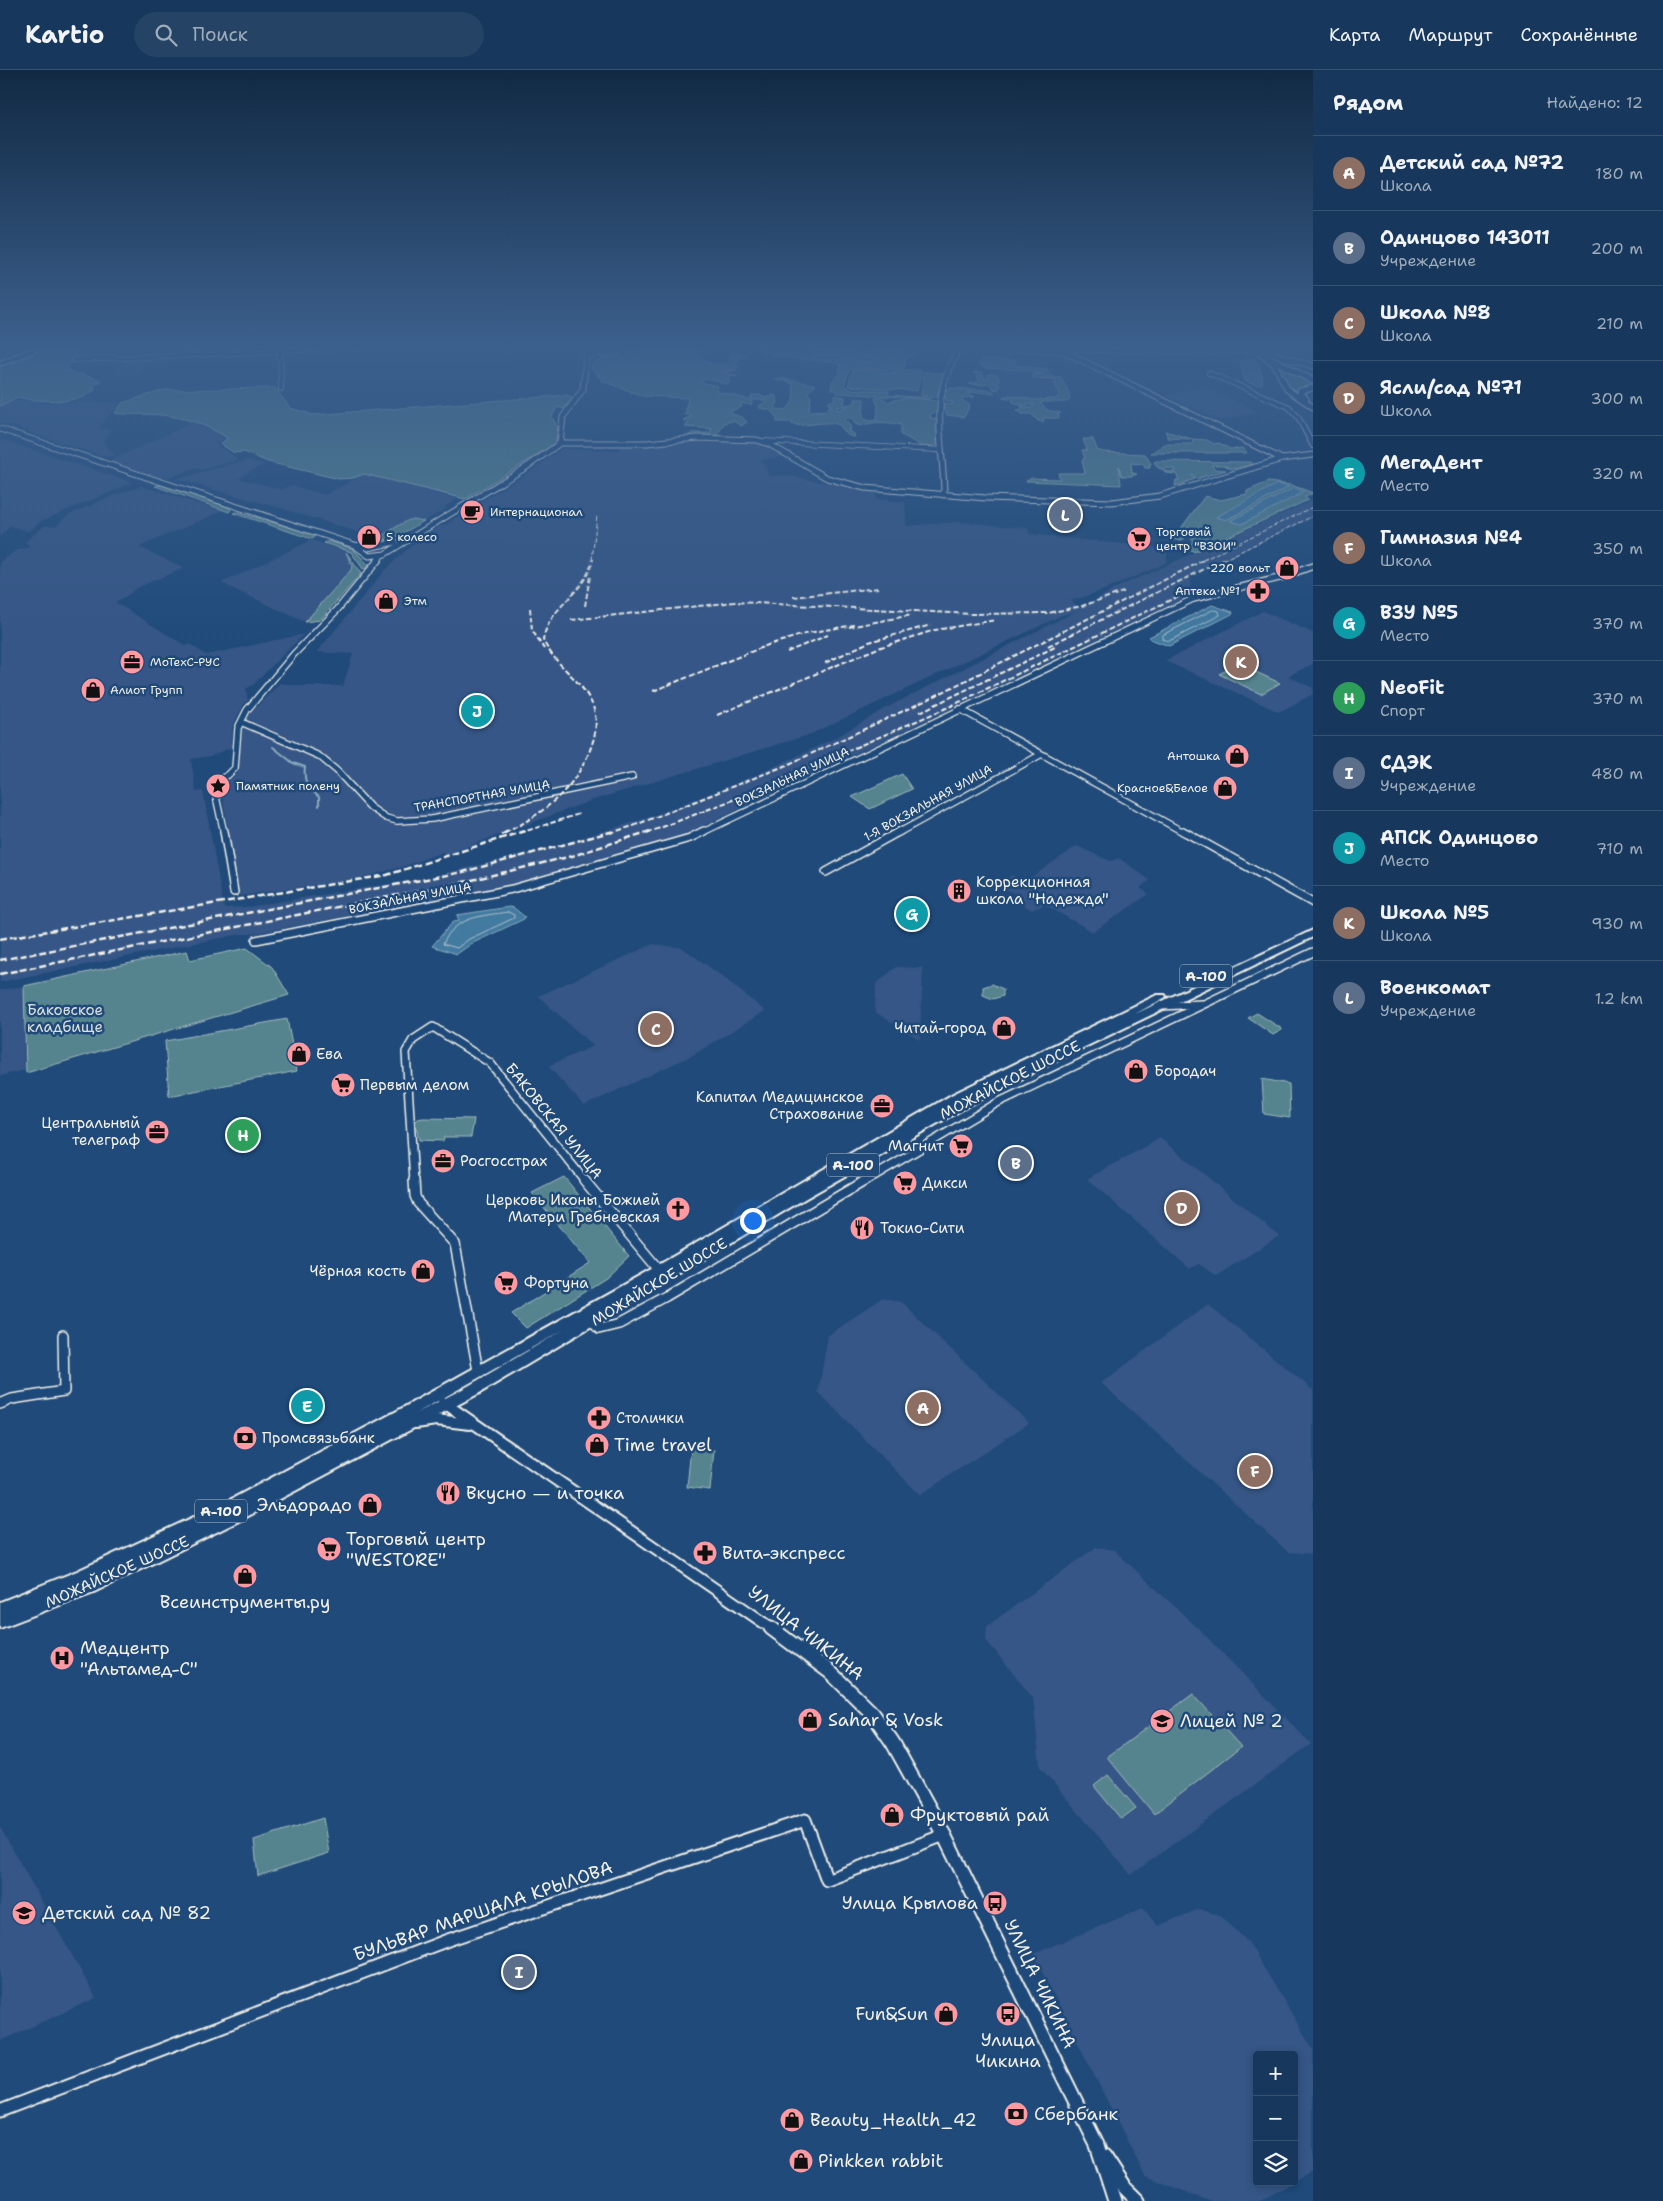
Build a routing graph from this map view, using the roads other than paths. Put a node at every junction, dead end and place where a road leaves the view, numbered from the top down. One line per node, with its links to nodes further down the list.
1 (54, 446): 12 (street)
2 (555, 446): 11 (street)
3 (770, 446): 10 (street)
4 (870, 446): 7 (street)
5 (941, 446): 7 (street)
6 (1257, 446): 9 (street)
7 (941, 450): 10 (street)
8 (1313, 455): 9 (street)
9 (1282, 459): 10 (street)
10 (944, 495)
11 (408, 538): 14 (street); 16 (street)
12 (354, 544): 13 (street); 15 (street)
13 (372, 546): 14 (street); 15 (street)
14 (379, 546): 16 (street)
15 (363, 552): 17 (street)
16 (384, 554): 17 (street); 18 (street)
17 (369, 556): 18 (street)
18 (374, 566): 21 (street)
19 (1313, 566): 20 (street, ВОКЗАЛЬНАЯ УЛИЦА)
20 (960, 709): 22 (street); 29 (street, ВОКЗАЛЬНАЯ УЛИЦА)
21 (241, 722): 23 (street, ТРАНСПОРТНАЯ УЛИЦА); 25 (street)
22 (1040, 754): 24 (street, 1-Я ВОКЗАЛЬНАЯ УЛИЦА); 26 (street)
23 (632, 777)
24 (826, 872)
25 (234, 892)
26 (1313, 903)
27 (1313, 924): 33 (main road, МОЖАЙСКОЕ ШОССЕ / А-100)
28 (1313, 933): 32 (main road, МОЖАЙСКОЕ ШОССЕ / А-100)
29 (256, 940)
30 (1313, 952): 31 (street)
31 (1205, 1004): 32 (street); 34 (street)
32 (1161, 1006): 34 (main road, МОЖАЙСКОЕ ШОССЕ / А-100)
33 (659, 1270): 36 (main road, МОЖАЙСКОЕ ШОССЕ / А-100); 36 (street, БАКОВСКАЯ УЛИЦА)
34 (596, 1325): 37 (main road, МОЖАЙСКОЕ ШОССЕ / А-100)
35 (63, 1335): 38 (street)
36 (478, 1372): 37 (main road, МОЖАЙСКОЕ ШОССЕ / А-100)
37 (440, 1400): 39 (main road, МОЖАЙСКОЕ ШОССЕ / А-100); 40 (street, УЛИЦА ЧИКИНА); 41 (main road, МОЖАЙСКОЕ ШОССЕ / А-100)
38 (0, 1404)
39 (408, 1424): 40 (street); 42 (main road, МОЖАЙСКОЕ ШОССЕ / А-100)
40 (473, 1424): 43 (street, УЛИЦА ЧИКИНА)
41 (0, 1609)
42 (0, 1621)
43 (944, 1835): 44 (street, БУЛЬВАР МАРШАЛА КРЫЛОВА); 45 (street, УЛИЦА ЧИКИНА)
44 (0, 2111)
45 (1096, 2145): 46 (street, УЛИЦА ЧИКИНА); 47 (street, УЛИЦА ЧИКИНА)
46 (1115, 2201)
47 (1138, 2201)

